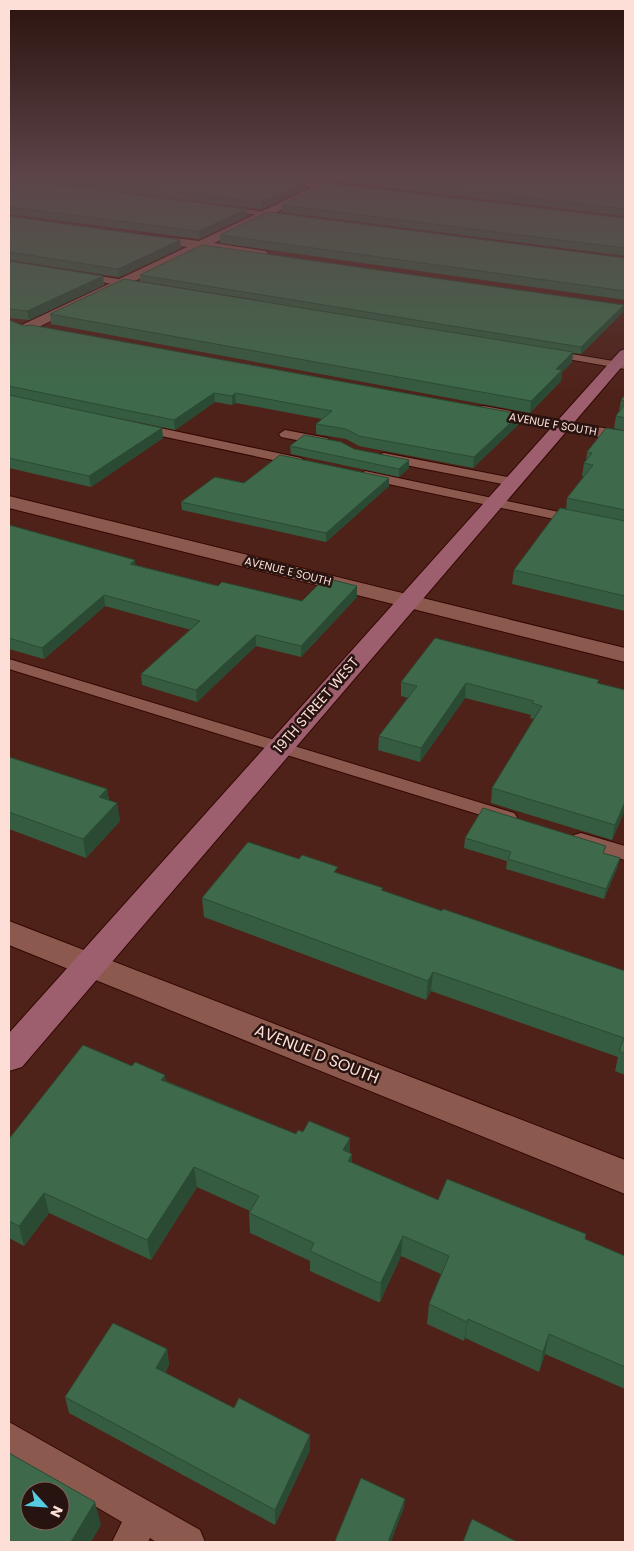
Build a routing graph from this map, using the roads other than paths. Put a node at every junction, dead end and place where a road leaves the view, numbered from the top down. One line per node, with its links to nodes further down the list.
1 (196, 247): 5 (street)
2 (217, 247): 3 (street)
3 (277, 256)
4 (67, 274): 5 (lane)
5 (122, 282): 6 (lane); 8 (street)
6 (151, 287)
7 (9, 323): 8 (street)
8 (30, 327): 9 (street); 10 (street)
9 (60, 332)
10 (9, 337)
11 (540, 352): 12 (lane)
12 (622, 361): 15 (street, 19TH STREET WEST)
13 (468, 408): 15 (street, AVENUE F SOUTH)
14 (125, 424): 20 (lane)
15 (562, 426): 17 (street, AVENUE F SOUTH); 22 (street, 19TH STREET WEST)
16 (285, 434): 18 (lane)
17 (625, 437)
18 (338, 444)
19 (373, 455): 22 (lane)
20 (309, 463)
21 (348, 472): 24 (lane)
22 (513, 482): 24 (street, 19TH STREET WEST)
23 (9, 502): 26 (street, AVENUE E SOUTH)
24 (495, 502): 25 (lane); 26 (street, 19TH STREET WEST)
25 (625, 530)
26 (409, 600): 27 (street, AVENUE E SOUTH); 29 (street, 19TH STREET WEST)
27 (625, 655)
28 (9, 664): 29 (lane)
29 (278, 748): 30 (lane); 34 (street, 19TH STREET WEST)
30 (528, 824)
31 (564, 834): 32 (lane)
32 (625, 853)
33 (9, 932): 34 (street, AVENUE D SOUTH)
34 (89, 964): 35 (street, 19TH STREET WEST); 36 (street, AVENUE D SOUTH)
35 (9, 1057)
36 (625, 1176)
37 (9, 1438): 38 (lane)
38 (137, 1529): 39 (lane)
39 (188, 1542)

